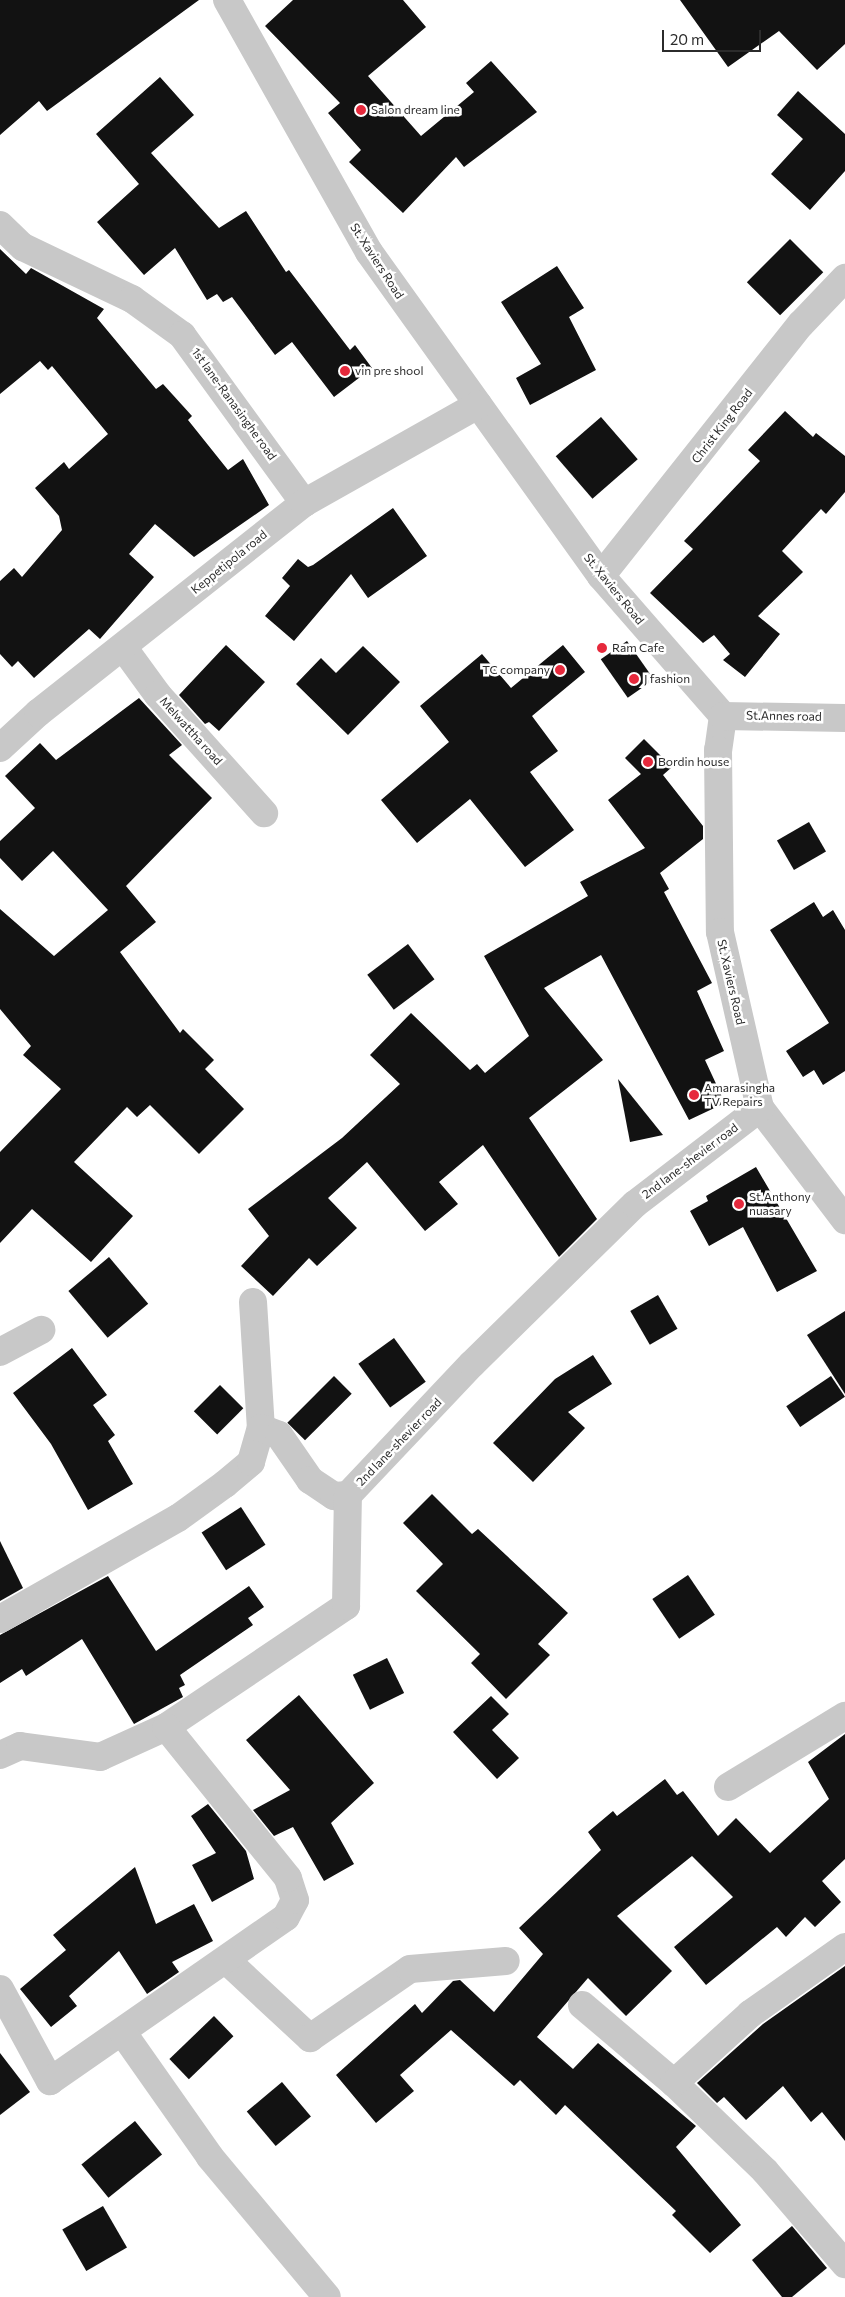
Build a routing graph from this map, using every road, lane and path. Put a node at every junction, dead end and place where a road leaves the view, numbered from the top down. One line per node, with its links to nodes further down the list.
1 (228, 0): 4 (street, St. Xaviers Road)
2 (0, 225): 5 (street, 1st lane-Ranasinghe road)
3 (845, 278): 6 (street, Christ King Road)
4 (478, 405): 5 (street, Keppetipola road); 6 (street, St. Xaviers Road)
5 (304, 503): 7 (street, Keppetipola road)
6 (601, 576): 8 (street, St. Xaviers Road)
7 (123, 647): 10 (street, Keppetipola road); 11 (street, Melwattha road)
8 (723, 716): 9 (street, St.Annes road); 12 (street, St. Xaviers Road)
9 (845, 718)
10 (0, 748)
11 (264, 813)
12 (760, 1108): 13 (street, St. Xaviers Road); 18 (street, 2nd lane-shevier road)
13 (845, 1220)
14 (253, 1302): 17 (street)
15 (41, 1330): 16 (street)
16 (0, 1352)
17 (261, 1428): 18 (street, 2nd lane-shevier road); 19 (street)
18 (348, 1494): 21 (street)
19 (0, 1619)
20 (845, 1716): 23 (street)
21 (166, 1727): 22 (street); 25 (street)
22 (0, 1755)
23 (728, 1787)
24 (845, 1947): 30 (street)
25 (226, 1960): 26 (street); 29 (street)
26 (506, 1961)
27 (0, 1989): 29 (street)
28 (582, 2005): 30 (street)
29 (123, 2033): 32 (street)
30 (674, 2083): 31 (street)
31 (845, 2264)
32 (327, 2297)

